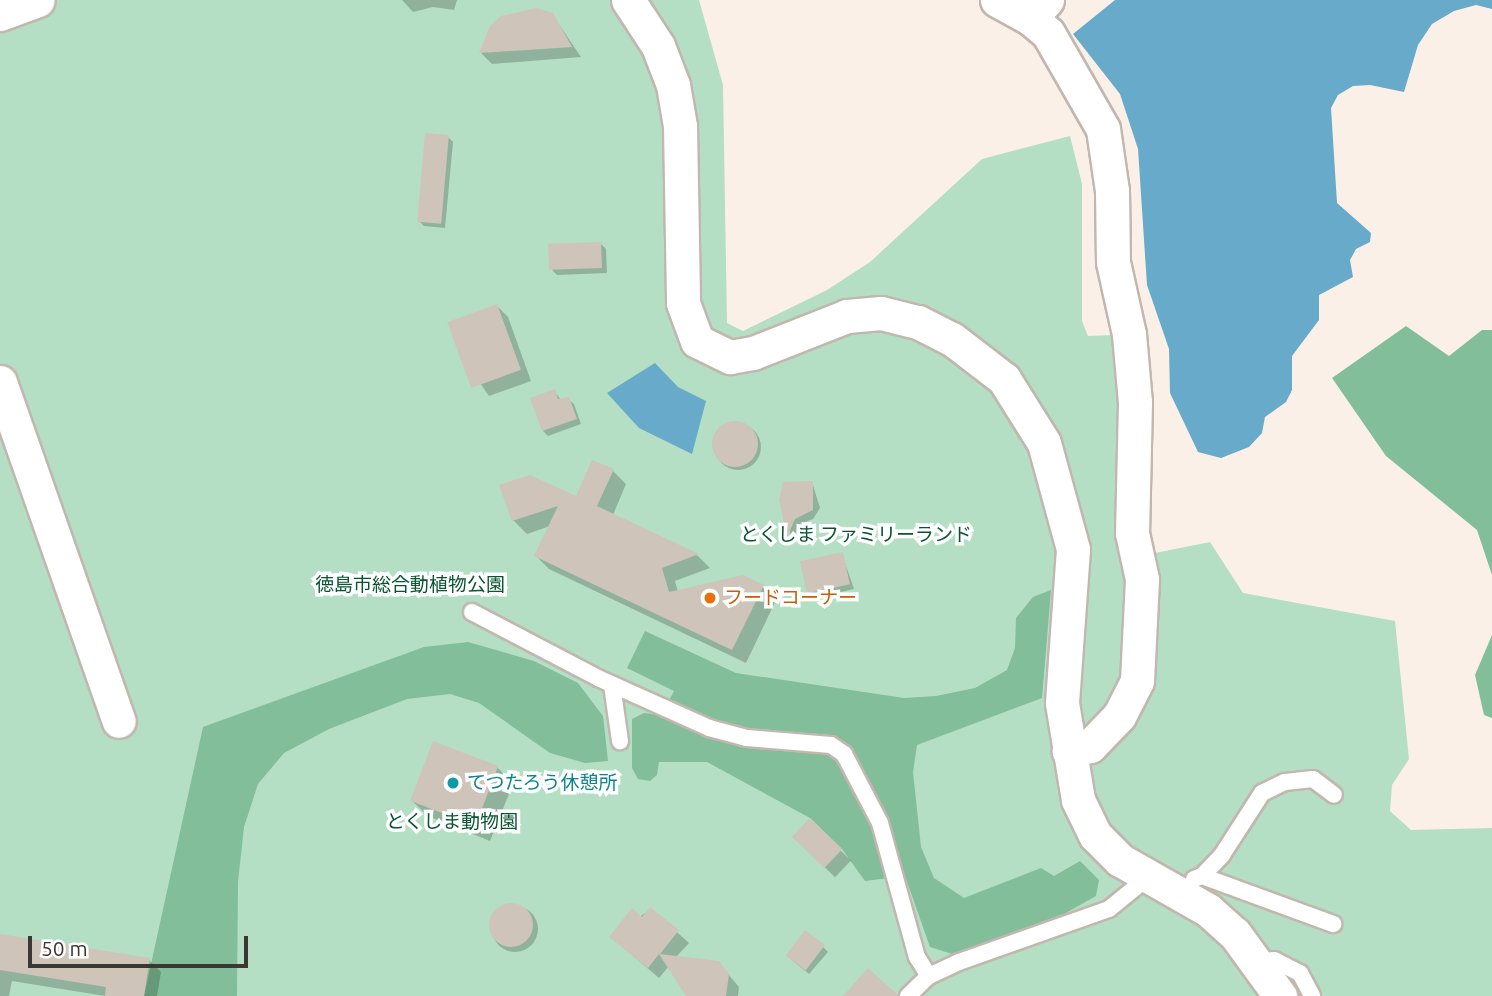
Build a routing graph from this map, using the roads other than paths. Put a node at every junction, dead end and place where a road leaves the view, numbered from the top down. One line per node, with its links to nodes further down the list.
1 (38, 0): 5 (street)
2 (628, 0): 11 (street)
3 (997, 0): 4 (street)
4 (1039, 9): 11 (street)
5 (0, 14)
6 (0, 382): 9 (street)
7 (472, 612): 8 (lane)
8 (612, 685): 10 (lane); 16 (lane)
9 (119, 721)
10 (620, 741)
11 (1069, 751): 13 (street)
12 (1334, 794): 13 (lane)
13 (1174, 880): 14 (lane); 15 (street); 16 (lane)
14 (1333, 924)
15 (1259, 962): 18 (street); 19 (lane)
16 (929, 976): 17 (lane)
17 (908, 996)
18 (1280, 996)
19 (1312, 996)

